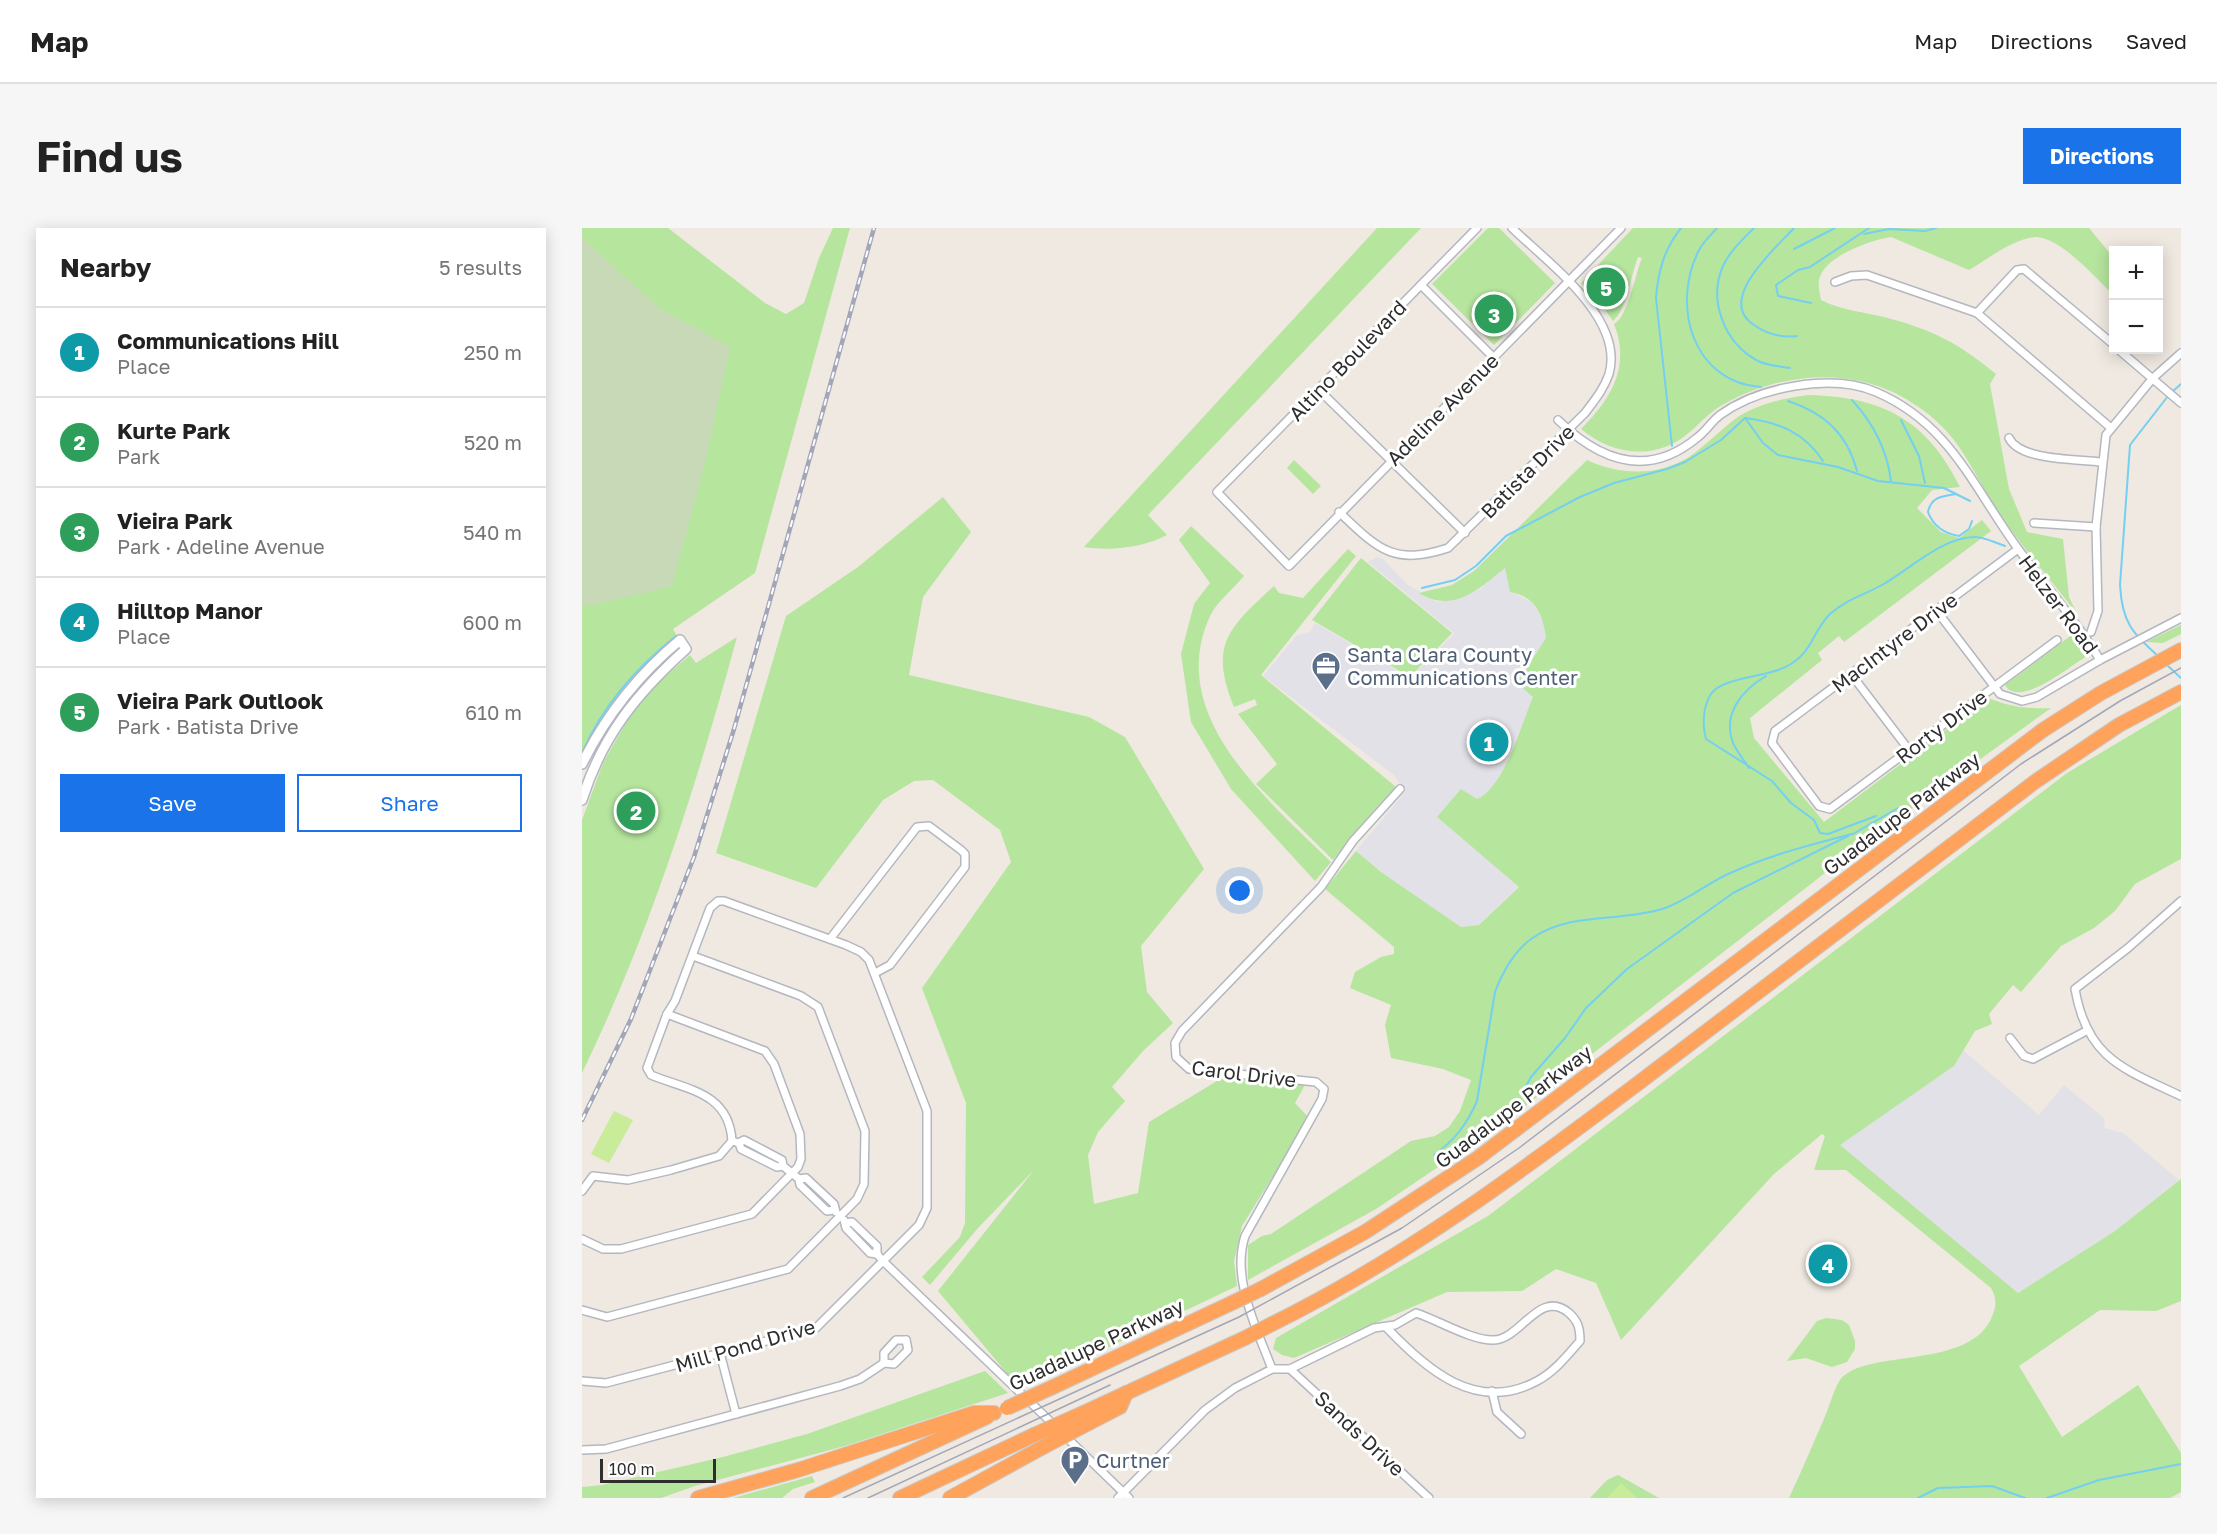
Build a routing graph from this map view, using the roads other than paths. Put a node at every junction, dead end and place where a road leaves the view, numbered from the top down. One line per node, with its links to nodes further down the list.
1 (1477, 228): 6 (street, Altino Boulevard)
2 (1512, 228): 5 (street, Batista Drive)
3 (1621, 228): 5 (street, Adeline Avenue)
4 (1834, 282): 7 (street)
5 (1568, 283): 11 (street, Adeline Avenue); 17 (street, Batista Drive)
6 (1421, 285): 11 (street); 13 (street, Altino Boulevard)
7 (1977, 313): 8 (street); 16 (street)
8 (2109, 341)
9 (2181, 353): 12 (street)
10 (2124, 354): 12 (street)
11 (1493, 357): 19 (street, Adeline Avenue)
12 (2153, 378): 14 (street); 16 (street)
13 (1319, 390): 19 (street); 26 (street, Altino Boulevard)
14 (2181, 403)
15 (1558, 420): 17 (street, Helzer Road)
16 (2110, 428): 20 (street)
17 (1568, 430): 24 (street, Batista Drive); 25 (street, Helzer Road)
18 (2009, 438): 20 (street)
19 (1391, 461): 21 (street, Adeline Avenue); 24 (street)
20 (2102, 462): 23 (street)
21 (1339, 512): 24 (street, Batista Drive); 26 (street, Adeline Avenue)
22 (2034, 522): 23 (street)
23 (2096, 527): 29 (street)
24 (1464, 533)
25 (2018, 549): 27 (street, MacIntyre Drive); 32 (street, Helzer Road)
26 (1289, 566)
27 (1936, 610): 33 (street, MacIntyre Drive); 34 (street)
28 (2181, 618): 32 (street)
29 (2091, 632)
30 (2057, 640): 34 (street, Rorty Drive)
31 (2178, 652): 63 (highway, Guadalupe Parkway, bridge)
32 (2100, 660): 34 (street)
33 (1851, 674): 36 (street); 40 (street, MacIntyre Drive)
34 (1994, 686): 36 (street, Rorty Drive)
35 (2175, 695): 65 (highway, bridge)
36 (1909, 750): 40 (street, Rorty Drive)
37 (582, 764): 39 (street)
38 (1400, 789): 60 (street, Carol Drive)
39 (582, 800)
40 (1825, 809)
41 (2181, 901): 46 (street)
42 (830, 939): 43 (street, Mill Pond Drive); 44 (street, Mill Pond Drive); 44 (street)
43 (693, 956): 45 (street, Mill Pond Drive); 52 (street)
44 (875, 973): 54 (street, Mill Pond Drive)
45 (667, 1014): 49 (street, Mill Pond Drive); 50 (street)
46 (2088, 1030): 47 (street); 48 (street)
47 (2010, 1038)
48 (2181, 1096)
49 (736, 1142): 50 (street); 51 (street)
50 (792, 1174): 52 (street); 53 (street)
51 (582, 1191)
52 (840, 1216): 54 (street); 55 (street)
53 (582, 1239)
54 (884, 1262): 57 (street, Mill Pond Drive); 68 (street)
55 (582, 1310)
56 (1386, 1328): 59 (street); 62 (street); 62 (street)
57 (720, 1353): 61 (street, Mill Pond Drive); 64 (street)
58 (884, 1363): 58 (street); 64 (street)
59 (1290, 1369): 60 (street); 73 (street, Sands Drive)
60 (1272, 1370): 68 (street)
61 (582, 1381)
62 (1492, 1391): 66 (street)
63 (1000, 1411): 69 (highway); 70 (highway, Guadalupe Parkway)
64 (736, 1414): 67 (street)
65 (1085, 1419): 71 (highway, bridge); 72 (highway, bridge)
66 (1521, 1434)
67 (582, 1450)
68 (1124, 1496)
69 (698, 1498)
70 (812, 1498)
71 (900, 1498)
72 (950, 1498)
73 (1429, 1498)

